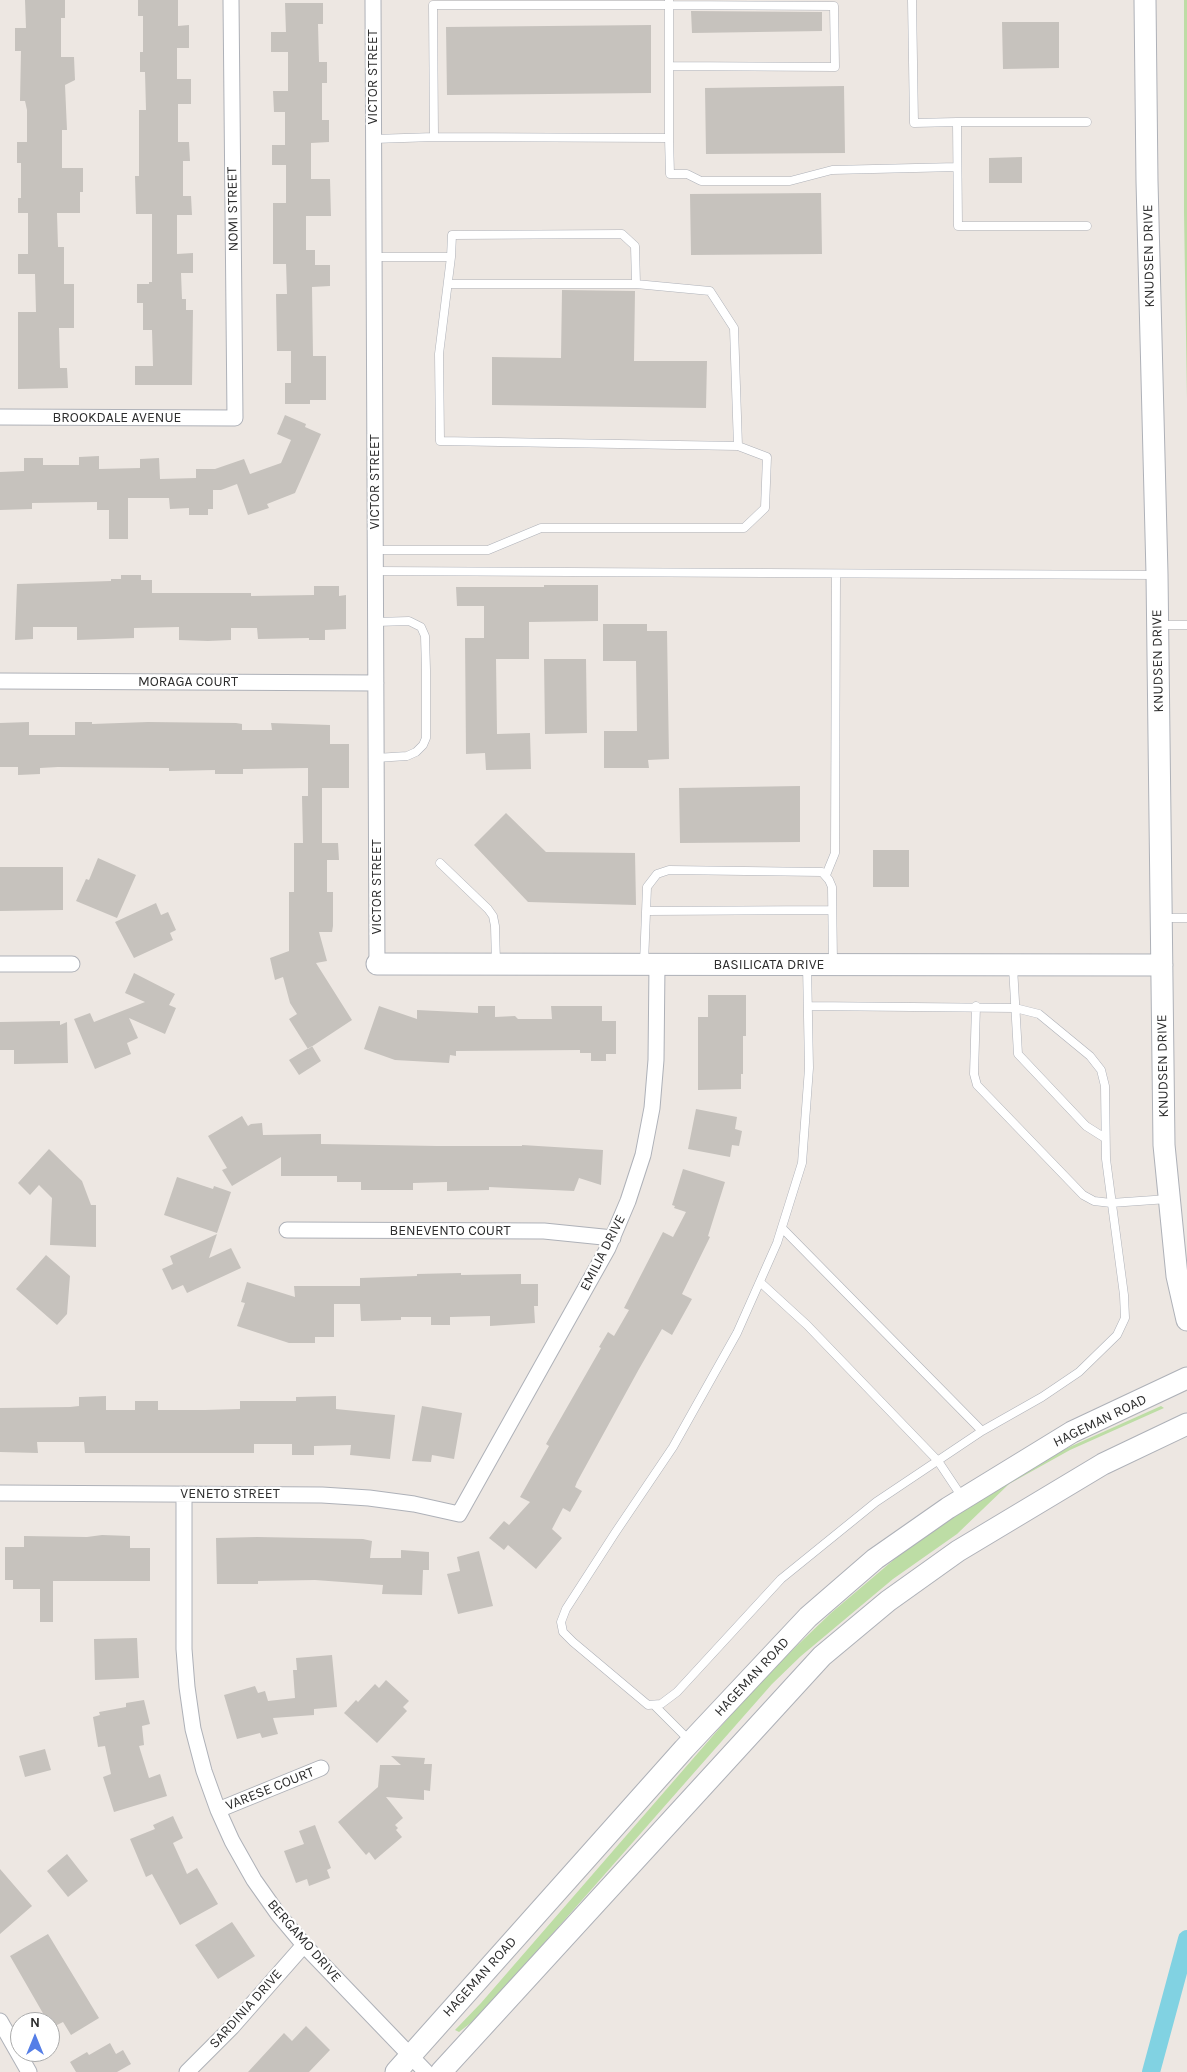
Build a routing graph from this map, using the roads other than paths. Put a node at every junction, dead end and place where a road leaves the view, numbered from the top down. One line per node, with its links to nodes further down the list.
1 (231, 0): 19 (street, NOMI STREET)
2 (373, 0): 11 (street, VICTOR STREET)
3 (912, 0): 7 (lane)
4 (1145, 0): 24 (main road, KNUDSEN DRIVE)
5 (669, 2): 6 (lane); 6 (lane); 9 (lane)
6 (669, 66): 10 (lane)
7 (957, 122): 8 (lane); 12 (lane)
8 (1087, 122)
9 (434, 137): 10 (lane); 11 (lane)
10 (669, 138): 12 (lane)
11 (374, 139): 14 (street, VICTOR STREET)
12 (957, 167): 13 (lane)
13 (1087, 226)
14 (374, 257): 15 (lane); 21 (street, VICTOR STREET)
15 (451, 257): 16 (lane); 17 (lane)
16 (448, 284): 17 (lane); 20 (lane)
17 (636, 284): 20 (lane)
18 (0, 417): 19 (street, BROOKDALE AVENUE)
19 (235, 418)
20 (738, 446): 21 (lane)
21 (375, 550): 22 (street, VICTOR STREET)
22 (375, 571): 23 (lane); 25 (street, VICTOR STREET)
23 (836, 574): 24 (lane); 32 (lane)
24 (1157, 574): 26 (main road, KNUDSEN DRIVE)
25 (376, 622): 29 (street, VICTOR STREET); 30 (lane)
26 (1158, 625): 27 (lane); 35 (main road, KNUDSEN DRIVE)
27 (1187, 625)
28 (0, 681): 29 (street, MORAGA COURT)
29 (376, 683): 30 (street, VICTOR STREET)
30 (376, 758): 39 (street, VICTOR STREET)
31 (440, 863): 40 (lane)
32 (826, 875): 33 (lane); 34 (lane)
33 (832, 910): 34 (lane); 43 (lane)
34 (646, 911): 41 (lane)
35 (1161, 918): 36 (lane); 45 (main road, KNUDSEN DRIVE)
36 (1187, 918)
37 (0, 964): 38 (street)
38 (72, 964)
39 (377, 964): 40 (main road, BASILICATA DRIVE)
40 (496, 965): 41 (main road, BASILICATA DRIVE)
41 (651, 965): 42 (main road, BASILICATA DRIVE); 54 (street, EMILIA DRIVE)
42 (807, 965): 43 (main road, BASILICATA DRIVE); 46 (lane)
43 (833, 965): 44 (main road, BASILICATA DRIVE)
44 (1013, 965): 45 (main road, BASILICATA DRIVE); 48 (lane)
45 (1162, 965): 50 (main road, KNUDSEN DRIVE)
46 (808, 1006): 47 (lane); 52 (lane)
47 (976, 1006): 48 (lane); 51 (lane)
48 (1015, 1008): 49 (lane); 49 (lane)
49 (1105, 1138): 51 (lane)
50 (1170, 1199): 51 (lane); 56 (main road, KNUDSEN DRIVE)
51 (1112, 1203): 59 (lane)
52 (782, 1228): 55 (lane); 59 (lane)
53 (287, 1230): 54 (street, BENEVENTO COURT)
54 (613, 1238): 64 (street, EMILIA DRIVE)
55 (760, 1282): 60 (lane); 65 (lane)
56 (1187, 1320)
57 (1187, 1378): 63 (main road, HAGEMAN ROAD)
58 (1187, 1424): 76 (main road)
59 (982, 1432): 60 (lane)
60 (938, 1461): 63 (lane); 65 (lane)
61 (0, 1493): 62 (street, VENETO STREET)
62 (184, 1494): 64 (street, VENETO STREET); 68 (street, BERGAMO DRIVE)
63 (964, 1498): 66 (main road, HAGEMAN ROAD)
64 (459, 1514)
65 (654, 1705): 66 (lane)
66 (691, 1741): 71 (main road, HAGEMAN ROAD)
67 (321, 1768): 68 (street, VARESE COURT)
68 (218, 1810): 69 (street, BERGAMO DRIVE)
69 (304, 1945): 71 (street, BERGAMO DRIVE); 73 (street, SARDINIA DRIVE)
70 (0, 2021): 72 (street)
71 (410, 2055): 74 (main road, HAGEMAN ROAD); 75 (street, BERGAMO DRIVE)
72 (29, 2072)
73 (187, 2072)
74 (396, 2072)
75 (426, 2072)
76 (442, 2072)

